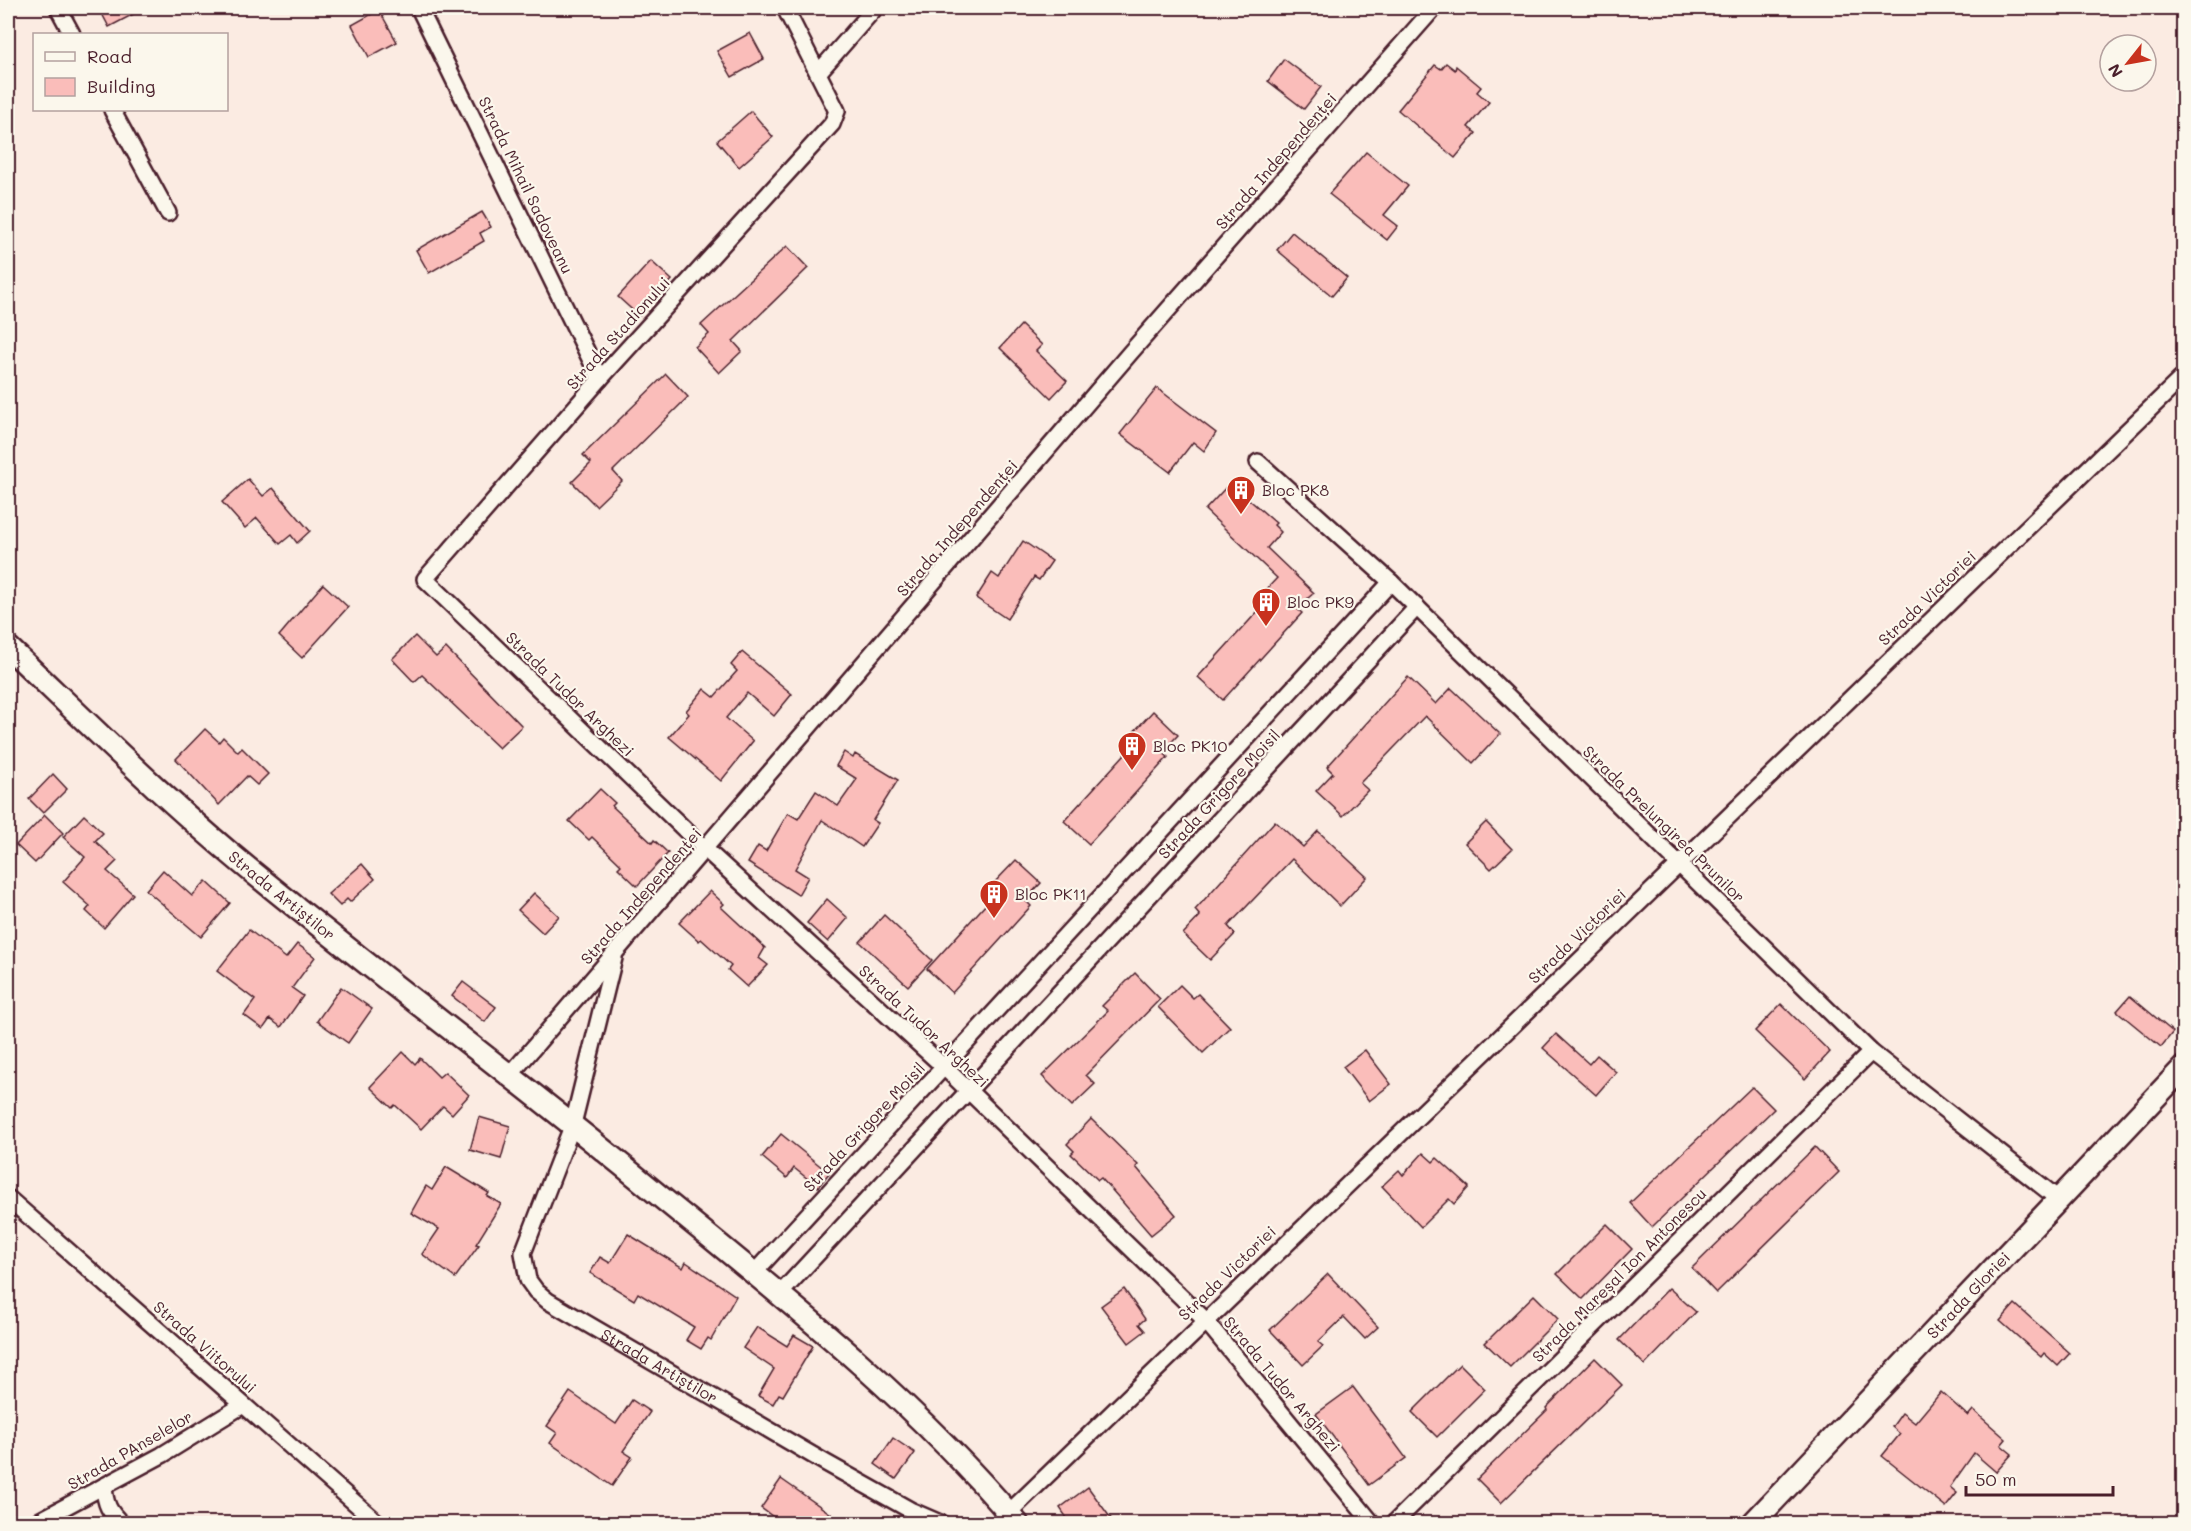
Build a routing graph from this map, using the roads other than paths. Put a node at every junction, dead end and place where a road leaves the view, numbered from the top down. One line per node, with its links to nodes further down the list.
1 (58, 8): 6 (street)
2 (419, 8): 11 (street, Strada Mihail Sadoveanu)
3 (785, 8): 7 (street)
4 (875, 8): 7 (street)
5 (1434, 8): 17 (street, Strada Independenței)
6 (71, 33)
7 (818, 73): 11 (street, Strada Stadionului)
8 (113, 111): 9 (street)
9 (168, 213)
10 (2184, 376): 18 (street, Strada Victoriei)
11 (600, 379): 13 (street, Strada Stadionului)
12 (1258, 462): 14 (street, Strada Prelungirea Prunilor)
13 (425, 579): 17 (street, Strada Tudor Arghezi)
14 (1391, 582): 15 (street, Strada Prelungirea Prunilor); 21 (street, Strada Grigore Moisil)
15 (1417, 607): 18 (street, Strada Prelungirea Prunilor); 24 (street, Strada Grigore Moisil)
16 (8, 647): 23 (street, Strada Artiștilor)
17 (705, 849): 19 (street, Strada Independenței); 21 (street, Strada Tudor Arghezi)
18 (1678, 863): 20 (street, Strada Prelungirea Prunilor); 30 (street, Strada Victoriei)
19 (614, 954): 23 (street, Strada Independenței); 25 (street)
20 (1871, 1052): 27 (street, Strada Prelungirea Prunilor); 39 (street, Strada Mareșal Ion Antonescu)
21 (943, 1066): 24 (street, Strada Tudor Arghezi); 28 (street, Strada Grigore Moisil)
22 (2184, 1067): 27 (street, Strada Gloriei)
23 (510, 1075): 25 (street, Strada Artiștilor)
24 (969, 1091): 29 (street, Strada Grigore Moisil); 30 (street, Strada Tudor Arghezi)
25 (573, 1124): 28 (street, Strada Artiștilor); 37 (street, Strada Artiștilor)
26 (8, 1197): 31 (street, Strada Viitorului)
27 (2057, 1198): 40 (street, Strada Gloriei)
28 (754, 1273): 29 (street, Strada Artiștilor)
29 (779, 1295): 33 (street, Strada Artiștilor)
30 (1205, 1320): 33 (street, Strada Victoriei); 38 (street, Strada Tudor Arghezi)
31 (243, 1405): 32 (street, Strada PAnselelor); 36 (street, Strada Viitorului)
32 (104, 1486): 34 (street, Strada PAnselelor); 35 (street)
33 (1008, 1520)
34 (33, 1524)
35 (122, 1524)
36 (379, 1524)
37 (942, 1524)
38 (1373, 1524)
39 (1393, 1524)
40 (1752, 1524)

